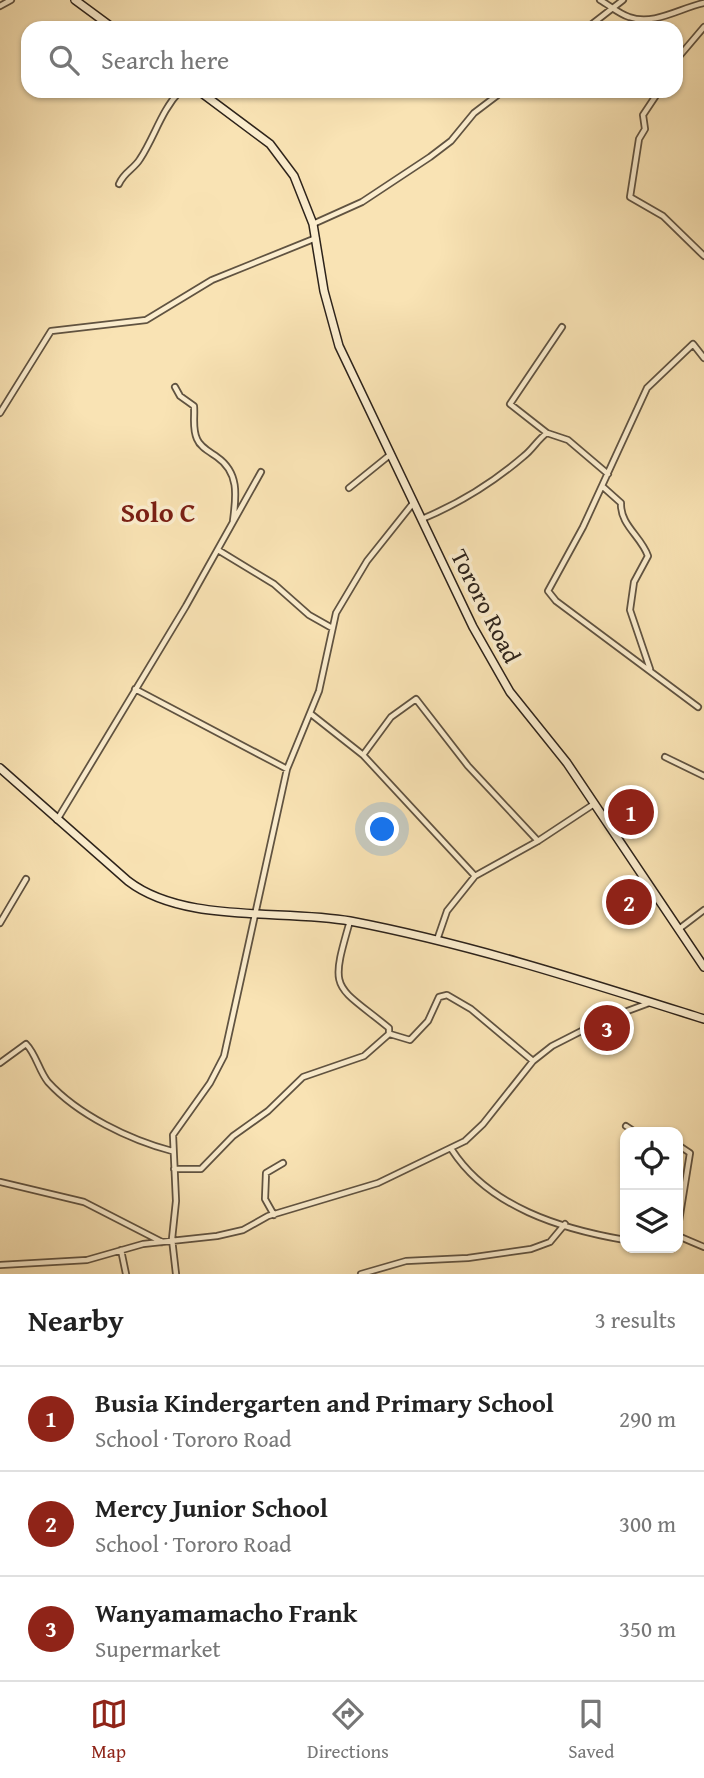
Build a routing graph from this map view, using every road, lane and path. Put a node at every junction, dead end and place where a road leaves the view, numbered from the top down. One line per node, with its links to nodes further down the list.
1 (11, 0): 6 (street)
2 (75, 0): 8 (main road)
3 (600, 0): 7 (street)
4 (623, 0): 7 (street)
5 (704, 2): 7 (street)
6 (0, 6)
7 (613, 8): 9 (street)
8 (104, 21)
9 (596, 21)
10 (704, 27): 11 (street)
11 (683, 52)
12 (174, 98): 16 (street)
13 (208, 98): 17 (main road, Tororo Road)
14 (494, 98): 17 (street)
15 (654, 98): 19 (street)
16 (119, 184)
17 (313, 224): 18 (main road, Tororo Road)
18 (317, 238): 23 (street); 25 (main road, Tororo Road)
19 (704, 256)
20 (562, 327): 24 (street)
21 (704, 358): 27 (street)
22 (175, 387): 32 (street)
23 (0, 414)
24 (547, 433): 27 (street); 31 (street)
25 (392, 454): 29 (street); 30 (main road, Tororo Road)
26 (261, 472): 32 (street)
27 (608, 474): 28 (street)
28 (601, 486): 35 (street); 35 (street)
29 (349, 488)
30 (414, 502): 31 (main road, Tororo Road); 34 (street)
31 (422, 519): 44 (main road, Tororo Road)
32 (232, 526): 33 (street)
33 (218, 550): 34 (street); 36 (street)
34 (332, 628): 38 (street)
35 (651, 670): 37 (street)
36 (135, 689): 42 (street); 45 (street)
37 (698, 707)
38 (311, 714): 39 (street); 42 (street)
39 (363, 755): 46 (street); 47 (street)
40 (665, 757): 43 (street)
41 (0, 768): 45 (main road)
42 (287, 769): 50 (street)
43 (704, 776)
44 (594, 804): 46 (street); 53 (main road, Tororo Road)
45 (56, 821): 50 (main road)
46 (538, 841): 47 (street)
47 (475, 876): 54 (street)
48 (26, 878): 52 (street)
49 (704, 909): 53 (street)
50 (255, 913): 51 (main road); 63 (street)
51 (350, 921): 54 (main road); 58 (street)
52 (0, 923)
53 (679, 929): 55 (main road, Tororo Road)
54 (437, 940): 56 (main road)
55 (704, 967)
56 (649, 1003): 57 (main road); 59 (street)
57 (704, 1019)
58 (389, 1034): 59 (street); 65 (street)
59 (533, 1061): 62 (street)
60 (0, 1063): 63 (street)
61 (683, 1148): 67 (street)
62 (452, 1150): 68 (street); 69 (street)
63 (172, 1151): 65 (street)
64 (283, 1163): 68 (street)
65 (174, 1169): 71 (street)
66 (0, 1182): 73 (street)
67 (683, 1196)
68 (274, 1214): 71 (street)
69 (565, 1224): 72 (street); 79 (street)
70 (683, 1238): 74 (street)
71 (172, 1239): 73 (street); 78 (street)
72 (620, 1239)
73 (162, 1242): 75 (street)
74 (704, 1247)
75 (121, 1250): 76 (street); 77 (street)
76 (0, 1265)
77 (126, 1274)
78 (176, 1274)
79 (361, 1274)

